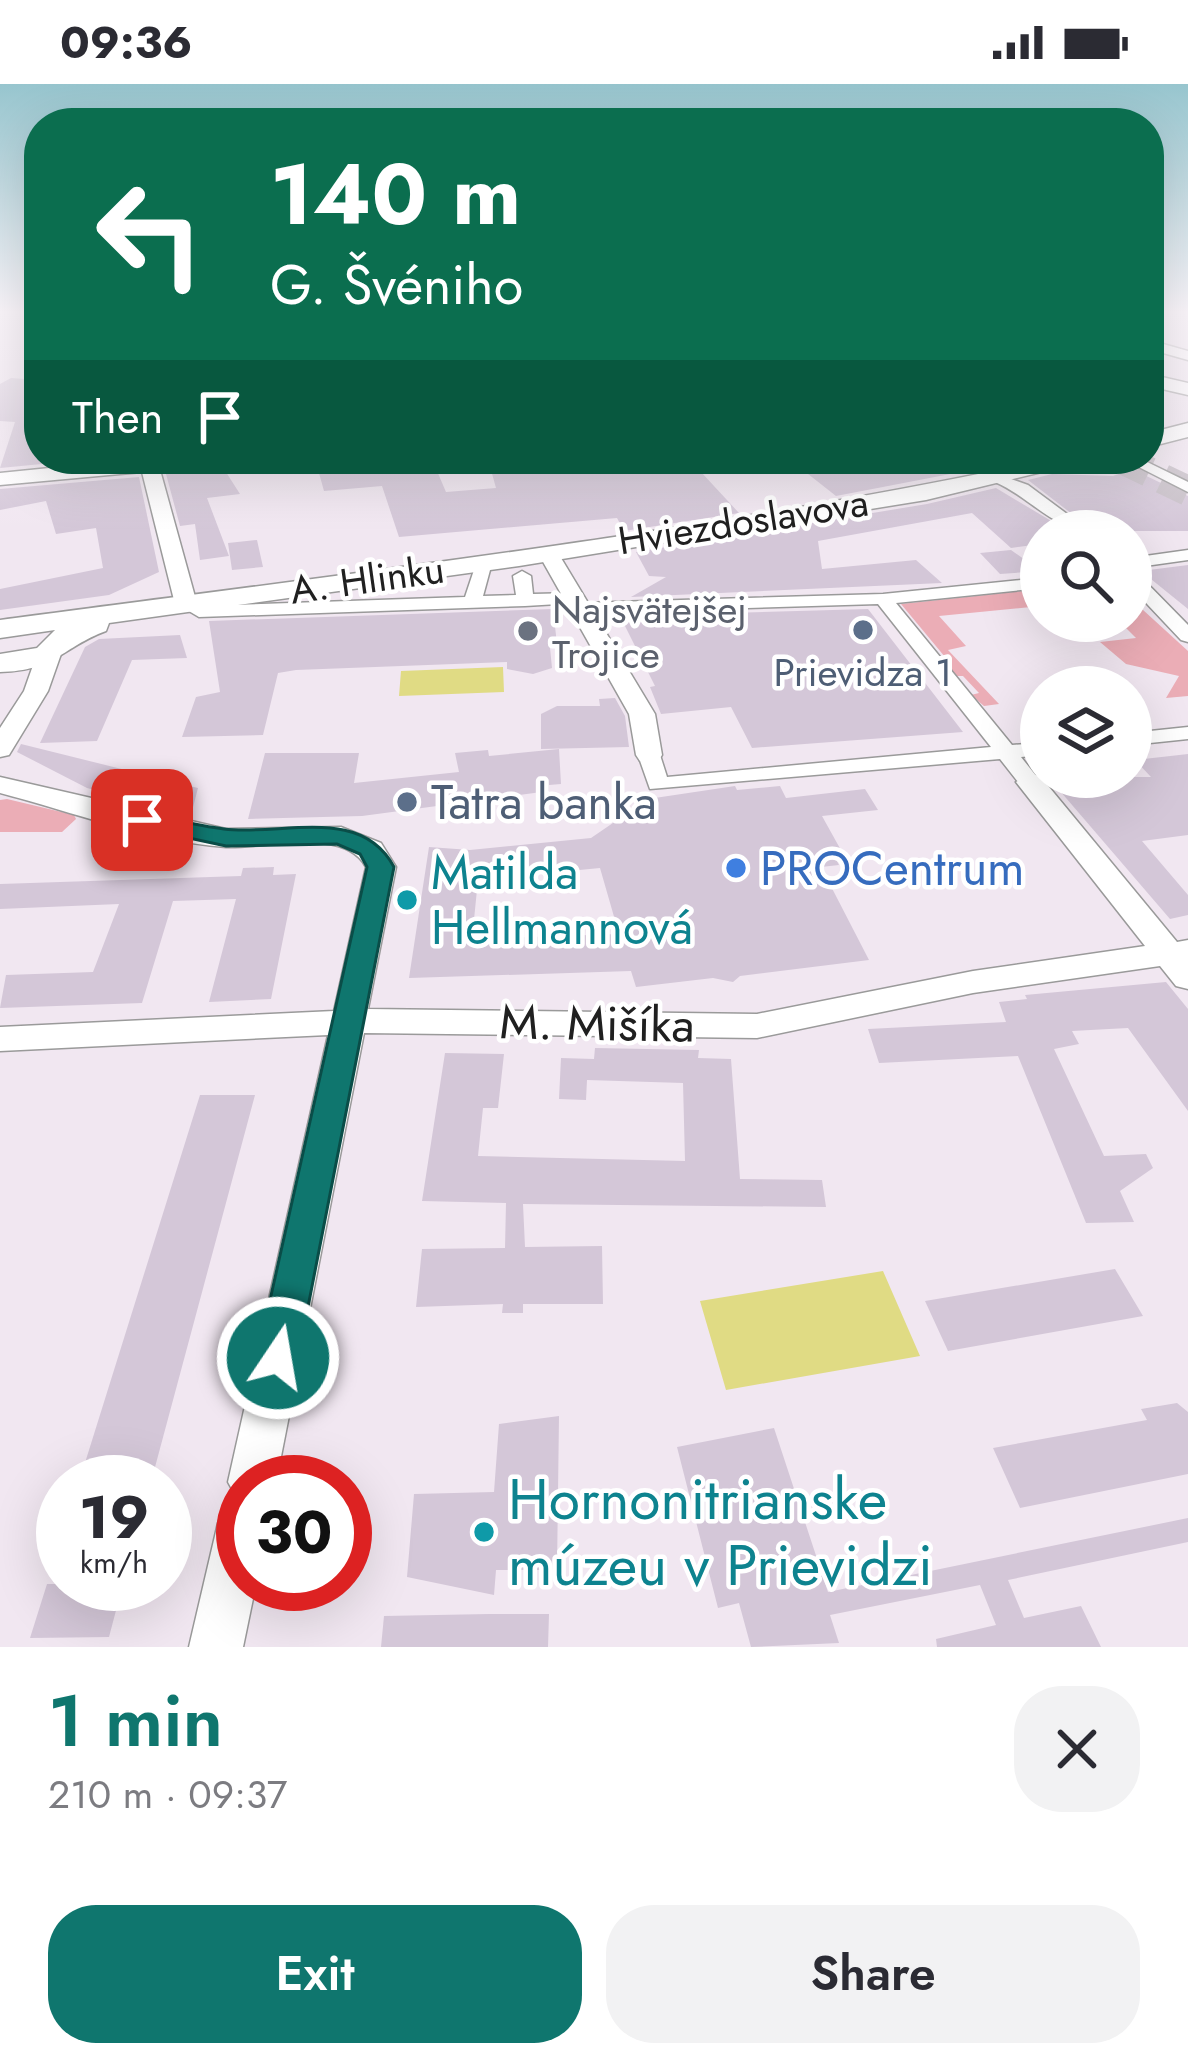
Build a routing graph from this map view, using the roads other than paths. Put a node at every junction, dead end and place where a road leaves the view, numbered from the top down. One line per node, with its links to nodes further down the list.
1 (37, 474): 5 (street)
2 (151, 474): 20 (street)
3 (1021, 474): 6 (street, Hviezdoslavova)
4 (1160, 474): 7 (street)
5 (0, 478)
6 (1000, 479): 8 (street); 9 (street, Hviezdoslavova)
7 (1188, 488)
8 (1054, 510)
9 (548, 553): 19 (street); 20 (street, A. Hlinku)
10 (1188, 555): 11 (street)
11 (1152, 559)
12 (482, 570): 18 (street, A. Hlinku)
13 (522, 576): 17 (street)
14 (1020, 586): 16 (street)
15 (1152, 595): 21 (street)
16 (883, 599): 19 (street); 32 (street)
17 (524, 601): 18 (street); 19 (street)
18 (472, 603): 20 (street, A. Hlinku)
19 (578, 603): 33 (street)
20 (186, 604): 25 (street, A. Hlinku)
21 (1167, 608): 22 (street); 24 (street)
22 (1188, 620)
23 (0, 629): 25 (street, A. Hlinku)
24 (1188, 636)
25 (57, 638): 26 (street, A. Hlinku); 27 (street)
26 (5, 663): 27 (street)
27 (29, 698): 30 (street)
28 (1188, 733): 29 (street)
29 (1152, 737)
30 (0, 749)
31 (1020, 751): 32 (street)
32 (1000, 753): 33 (street); 34 (street)
33 (649, 755)
34 (1020, 772)
35 (0, 785): 38 (street)
36 (1043, 798): 37 (street)
37 (1181, 961): 38 (street, M. Mišíka)
38 (347, 1023): 39 (street, M. Mišíka); 40 (street)
39 (0, 1039)
40 (258, 1455)
41 (225, 1611): 42 (street)
42 (217, 1647)

